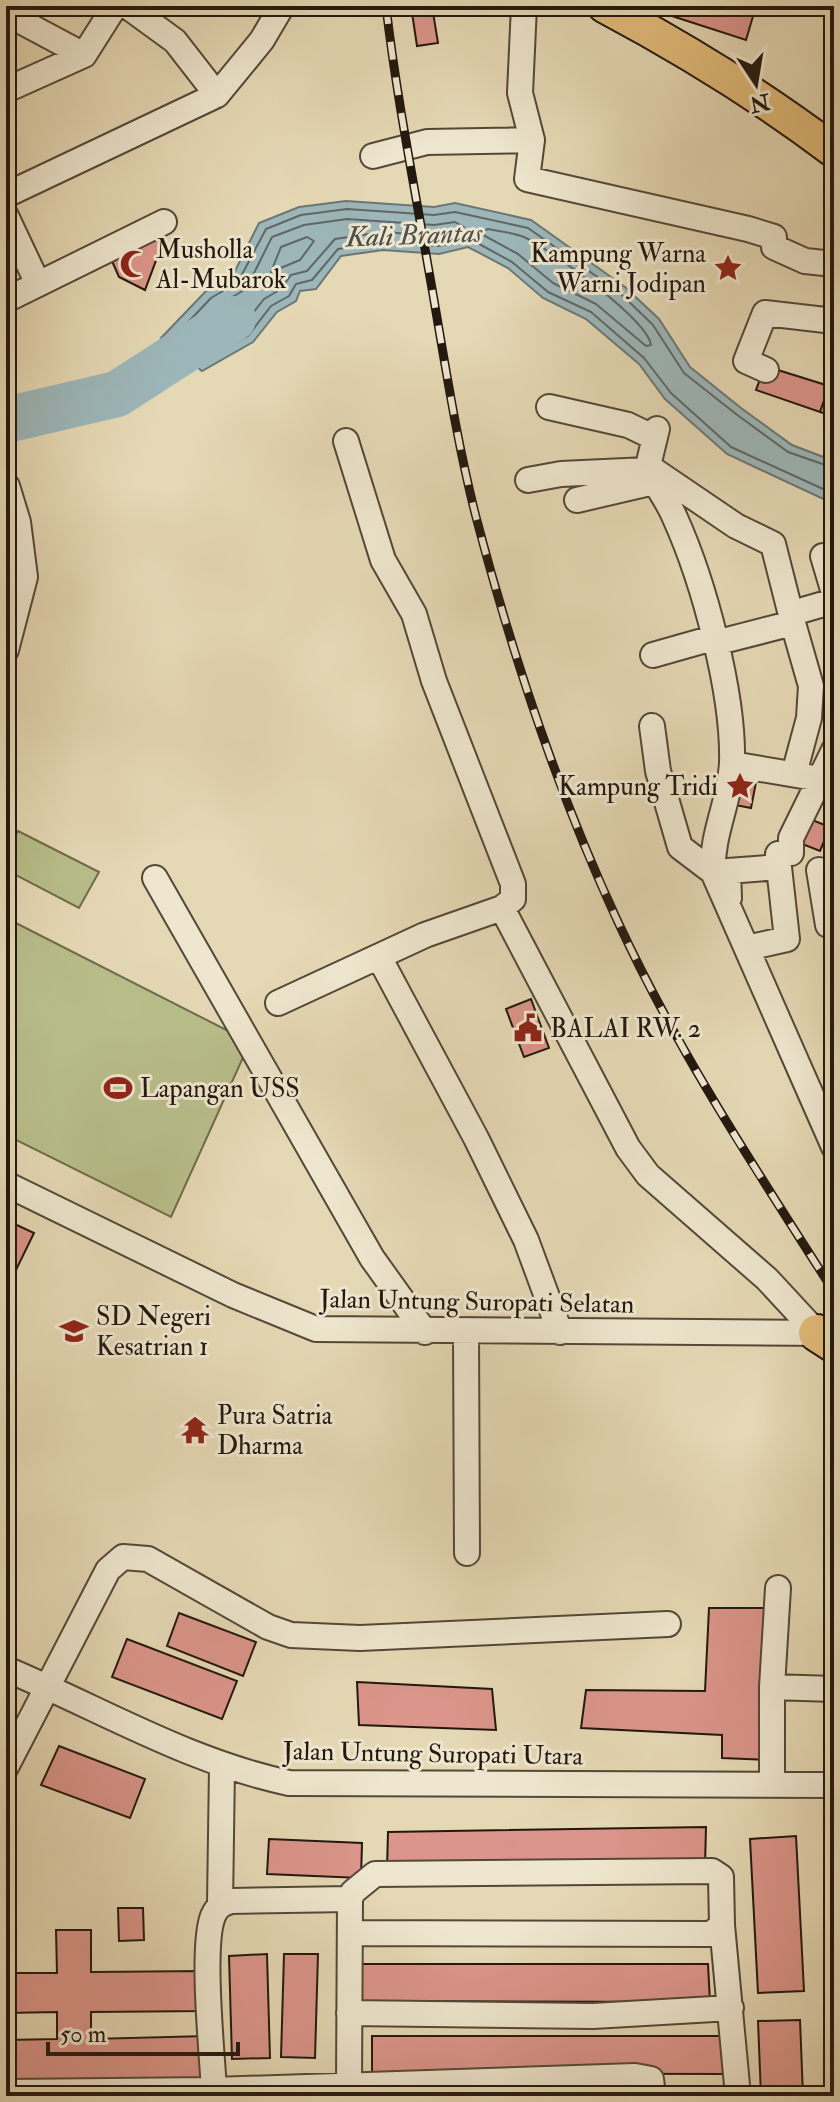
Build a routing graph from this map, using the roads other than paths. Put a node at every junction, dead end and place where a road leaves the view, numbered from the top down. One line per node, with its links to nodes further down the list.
1 (31, 6): 7 (street)
2 (115, 6): 7 (street)
3 (127, 6): 9 (street)
4 (282, 6): 9 (street)
5 (524, 6): 10 (street)
6 (604, 6): 11 (main road)
7 (84, 55): 8 (street)
8 (6, 90)
9 (217, 95): 13 (street)
10 (532, 140): 12 (street); 16 (street)
11 (834, 151)
12 (373, 156)
13 (6, 195)
14 (6, 216): 17 (street)
15 (164, 222): 17 (street)
16 (834, 264)
17 (38, 284): 18 (street)
18 (6, 300)
19 (834, 321): 20 (street)
20 (766, 370)
21 (549, 407): 23 (street)
22 (346, 441): 43 (street)
23 (650, 473): 24 (street); 26 (street); 30 (street); 31 (street)
24 (528, 480)
25 (7, 486): 32 (street)
26 (577, 500)
27 (823, 556): 28 (street)
28 (834, 593)
29 (834, 601): 30 (street)
30 (794, 618): 31 (street); 37 (street)
31 (714, 641): 33 (street); 36 (street)
32 (6, 650)
33 (653, 655)
34 (652, 726): 41 (street)
35 (834, 750): 38 (street)
36 (732, 764): 37 (street); 41 (street)
37 (794, 774): 38 (street)
38 (820, 779): 39 (street)
39 (779, 867): 44 (street); 46 (street)
40 (819, 870): 45 (street)
41 (713, 872): 44 (street)
42 (155, 878): 51 (street)
43 (502, 908): 47 (street); 54 (street)
44 (729, 908): 46 (street)
45 (834, 924)
46 (747, 948): 49 (street)
47 (379, 957): 48 (street); 53 (street)
48 (278, 1003)
49 (834, 1147)
50 (6, 1184): 51 (street, Jalan Untung Suropati Selatan)
51 (425, 1332): 52 (street, Jalan Untung Suropati Selatan)
52 (466, 1332): 53 (street, Jalan Untung Suropati Selatan); 55 (street)
53 (560, 1332): 54 (street, Jalan Untung Suropati Selatan)
54 (830, 1335)
55 (467, 1553)
56 (778, 1588): 59 (street)
57 (668, 1624): 60 (street)
58 (8, 1673): 60 (street, Jalan Untung Suropati Utara)
59 (772, 1687): 61 (street); 64 (street)
60 (49, 1688): 62 (street); 63 (street, Jalan Untung Suropati Utara)
61 (834, 1689)
62 (6, 1767)
63 (222, 1767): 64 (street, Jalan Untung Suropati Utara); 67 (street)
64 (772, 1774): 65 (street, Jalan Untung Suropati Utara)
65 (834, 1785)
66 (350, 1899): 67 (street); 68 (street); 69 (street)
67 (220, 1904): 74 (street)
68 (722, 1925): 69 (street); 70 (street)
69 (350, 1933): 71 (street)
70 (731, 2008): 71 (street); 78 (street)
71 (349, 2013): 72 (street)
72 (349, 2084): 73 (street); 74 (street)
73 (496, 2088): 77 (street)
74 (214, 2090): 76 (street)
75 (6, 2092): 76 (street)
76 (73, 2094)
77 (653, 2096)
78 (738, 2096)

